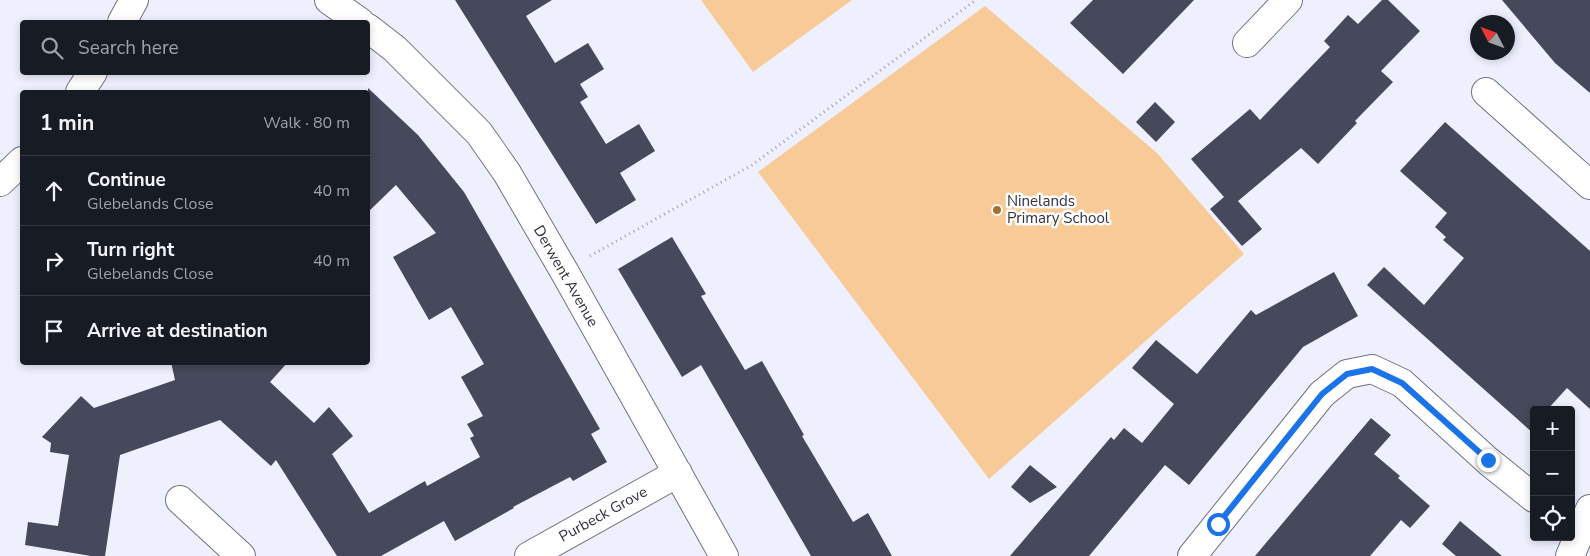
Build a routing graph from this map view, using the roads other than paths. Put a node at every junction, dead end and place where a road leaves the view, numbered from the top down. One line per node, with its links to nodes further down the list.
1 (134, 0): 4 (street)
2 (329, 0): 5 (street)
3 (1288, 0): 7 (street)
4 (123, 20)
5 (357, 20)
6 (370, 30): 14 (street, Derwent Avenue)
7 (1247, 43)
8 (91, 75): 9 (street)
9 (81, 90)
10 (1486, 92): 13 (street)
11 (20, 162): 12 (street)
12 (0, 182)
13 (1590, 185)
14 (678, 473): 20 (street, Purbeck Grove); 21 (street, Derwent Avenue)
15 (1532, 496): 22 (street)
16 (180, 500): 19 (street)
17 (1590, 509): 18 (street)
18 (1575, 536)
19 (241, 556)
20 (529, 556)
21 (724, 556)
22 (1192, 556)

